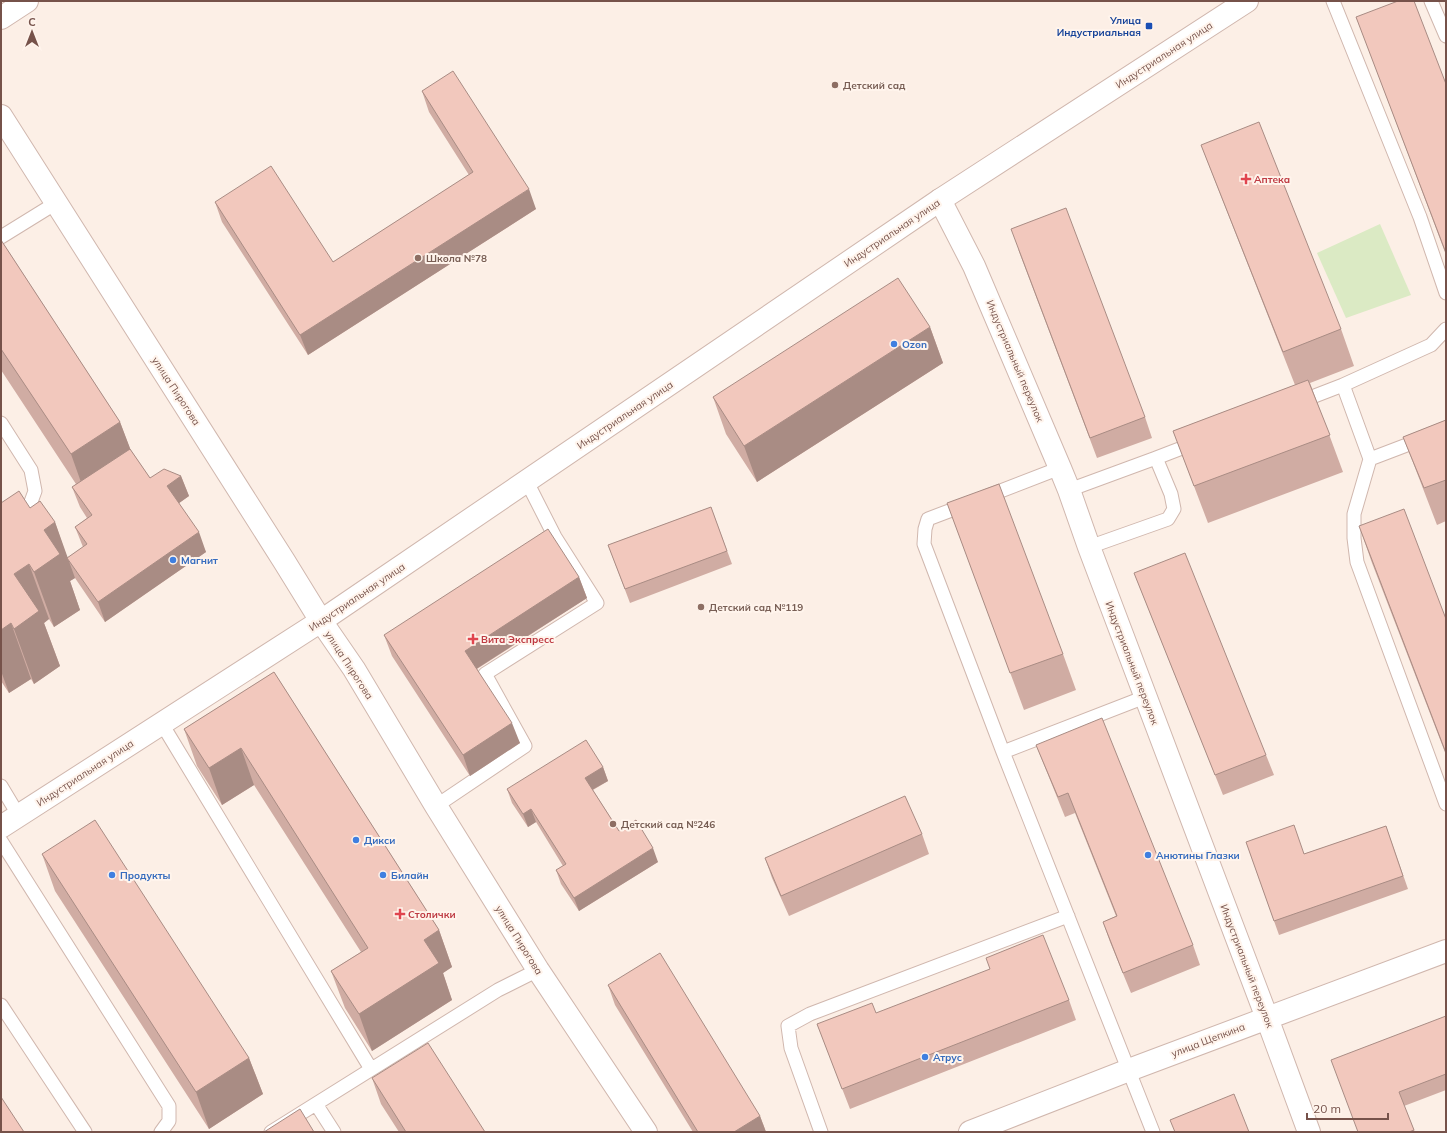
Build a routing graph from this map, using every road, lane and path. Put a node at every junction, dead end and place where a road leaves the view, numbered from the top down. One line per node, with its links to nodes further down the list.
1 (27, 1): 5 (street)
2 (1247, 1): 8 (street, Индустриальная улица)
3 (1333, 1): 11 (lane)
4 (1431, 1): 6 (lane)
5 (1, 18)
6 (1446, 36)
7 (1, 116): 9 (street, улица Пирогова)
8 (940, 200): 20 (street, Индустриальный переулок); 21 (street, Индустриальная улица)
9 (56, 203): 10 (lane); 25 (street, улица Пирогова)
10 (1, 237)
11 (1446, 294)
12 (1446, 329): 13 (lane)
13 (1343, 385): 14 (lane); 19 (lane)
14 (1285, 407)
15 (1, 423): 23 (lane)
16 (1446, 430): 19 (lane)
17 (1206, 438): 18 (lane)
18 (1156, 458): 22 (lane); 24 (lane)
19 (1370, 459): 30 (lane)
20 (1060, 468): 22 (street, Индустриальный переулок); 28 (lane)
21 (527, 482): 25 (street, Индустриальная улица); 31 (lane)
22 (1069, 490): 24 (street, Индустриальный переулок)
23 (1, 538)
24 (1089, 547): 26 (street, Индустриальный переулок)
25 (321, 621): 27 (street, Индустриальная улица); 31 (street, улица Пирогова)
26 (1145, 696): 28 (lane); 38 (street, Индустриальный переулок)
27 (162, 724): 32 (street, Индустриальная улица); 39 (lane)
28 (1003, 752): 34 (lane)
29 (1, 786): 32 (lane)
30 (1446, 804)
31 (436, 806): 36 (street, улица Пирогова)
32 (10, 821)
33 (1, 841): 43 (lane)
34 (1068, 916): 40 (lane); 47 (lane)
35 (1446, 951): 38 (street, улица Щепкина)
36 (538, 970): 39 (lane); 46 (street, улица Пирогова)
37 (1, 1005): 42 (lane)
38 (1267, 1018): 40 (street, улица Щепкина); 50 (street, Индустриальный переулок)
39 (371, 1069): 41 (lane)
40 (1129, 1070): 48 (street, улица Щепкина); 49 (lane)
41 (316, 1104): 44 (lane); 45 (lane)
42 (85, 1132)
43 (161, 1132)
44 (271, 1132)
45 (334, 1132)
46 (646, 1132)
47 (821, 1132)
48 (970, 1132)
49 (1153, 1132)
50 (1309, 1132)

